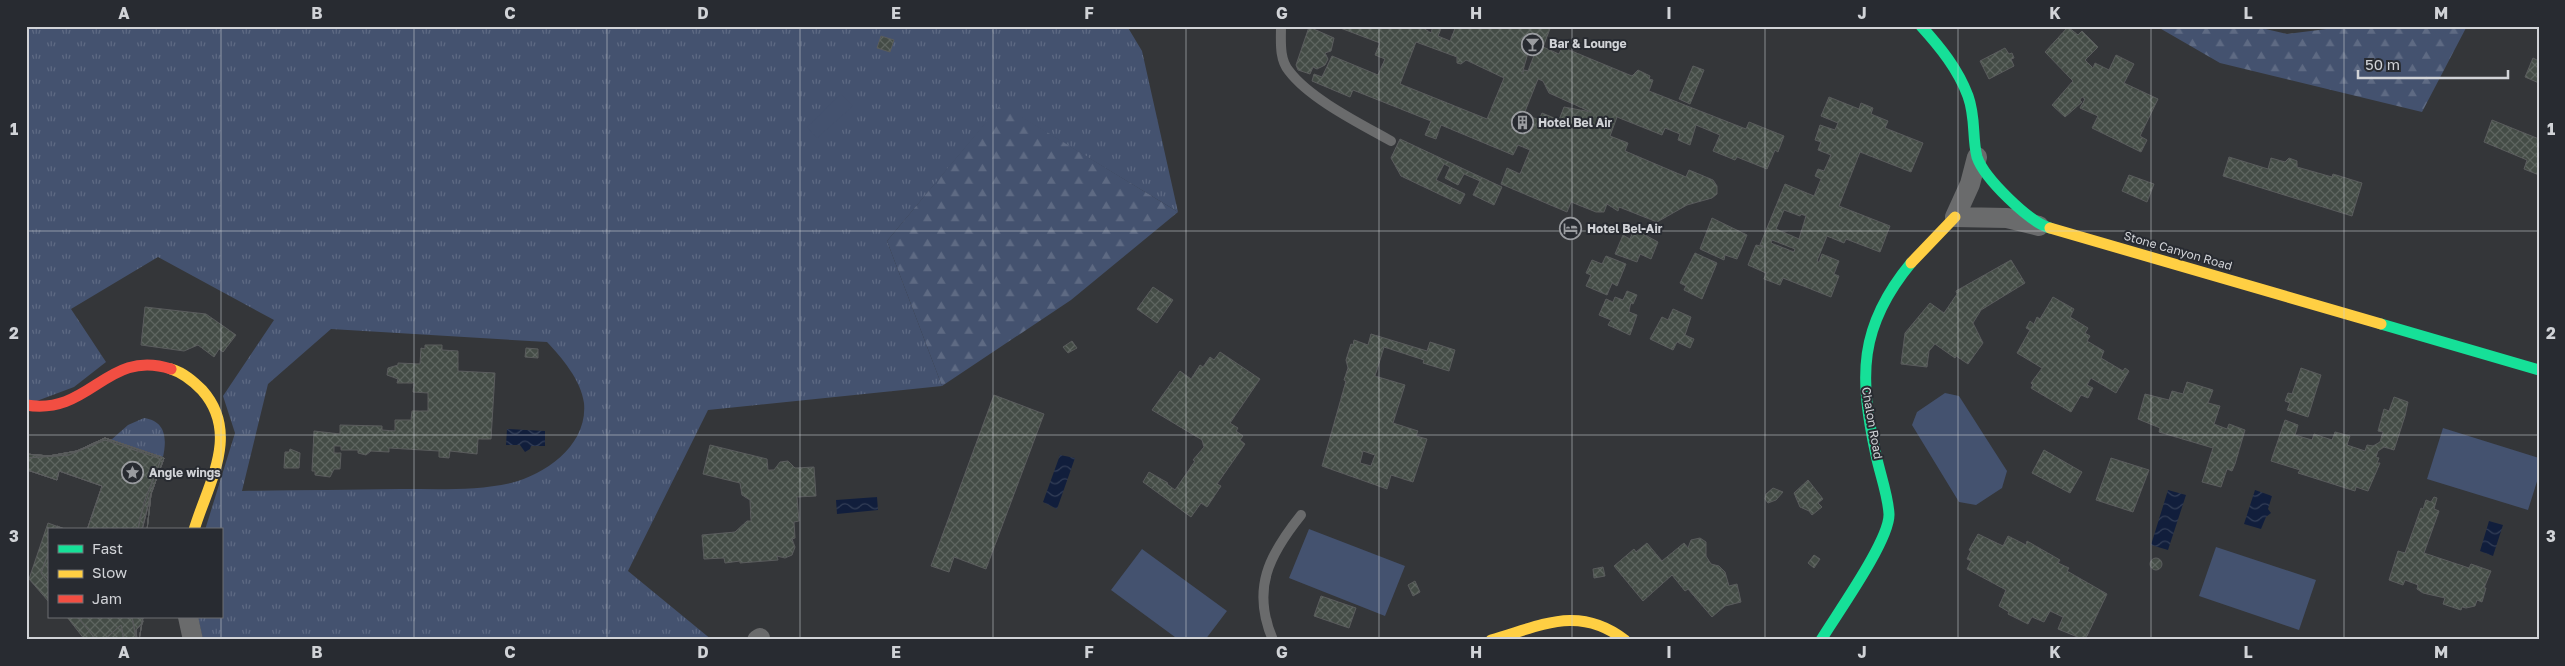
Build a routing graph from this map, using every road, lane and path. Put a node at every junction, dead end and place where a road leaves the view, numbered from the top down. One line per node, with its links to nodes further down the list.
1 (1282, 26): 3 (lane)
2 (1921, 26): 4 (street, Stone Canyon Road)
3 (1392, 141)
4 (1977, 157): 5 (street, Chalon Road); 6 (street, Stone Canyon Road)
5 (1955, 217): 6 (street); 16 (street, Chalon Road)
6 (2045, 227): 7 (street, Stone Canyon Road)
7 (2539, 370)
8 (26, 405): 10 (street)
9 (1301, 515): 13 (lane)
10 (195, 528)
11 (188, 618): 12 (street)
12 (193, 640)
13 (1273, 640)
14 (1491, 640): 15 (street)
15 (1625, 640)
16 (1821, 640)

